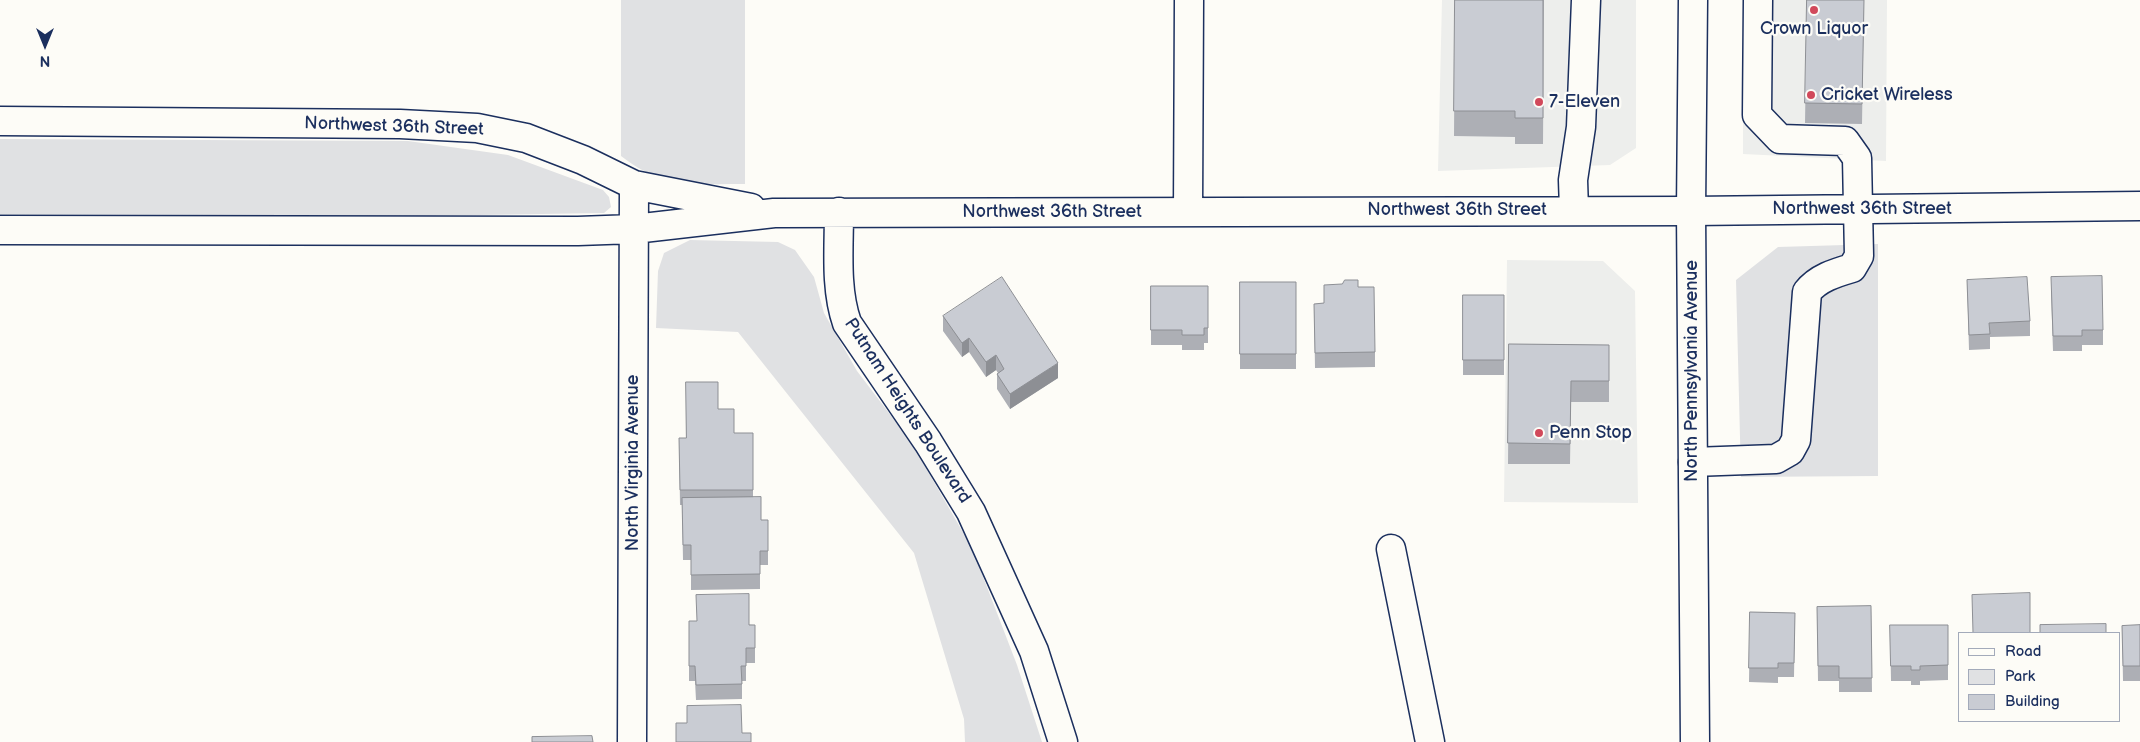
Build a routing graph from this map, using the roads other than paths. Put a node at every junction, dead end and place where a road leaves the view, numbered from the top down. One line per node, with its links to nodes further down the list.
1 (1189, 0): 13 (street)
2 (1586, 0): 9 (street)
3 (1693, 0): 10 (street, North Pennsylvania Avenue)
4 (1758, 0): 8 (street)
5 (0, 121): 6 (street, Northwest 36th Street)
6 (634, 185): 11 (street, Northwest 36th Street); 14 (street, North Virginia Avenue)
7 (2140, 206): 8 (street, Northwest 36th Street)
8 (1858, 209): 10 (street, Northwest 36th Street); 16 (street)
9 (1574, 210): 10 (street, Northwest 36th Street); 13 (street, Northwest 36th Street)
10 (1691, 211): 16 (street, North Pennsylvania Avenue)
11 (774, 212): 12 (street, Northwest 36th Street); 14 (street, Northwest 36th Street)
12 (838, 212): 13 (street, Northwest 36th Street); 19 (street, Putnam Heights Boulevard)
13 (1188, 212)
14 (634, 229): 15 (street, Northwest 36th Street); 18 (street, North Virginia Avenue)
15 (0, 230)
16 (1693, 462): 21 (street, North Pennsylvania Avenue)
17 (1390, 549): 20 (street)
18 (632, 742)
19 (1063, 742)
20 (1430, 742)
21 (1695, 742)

